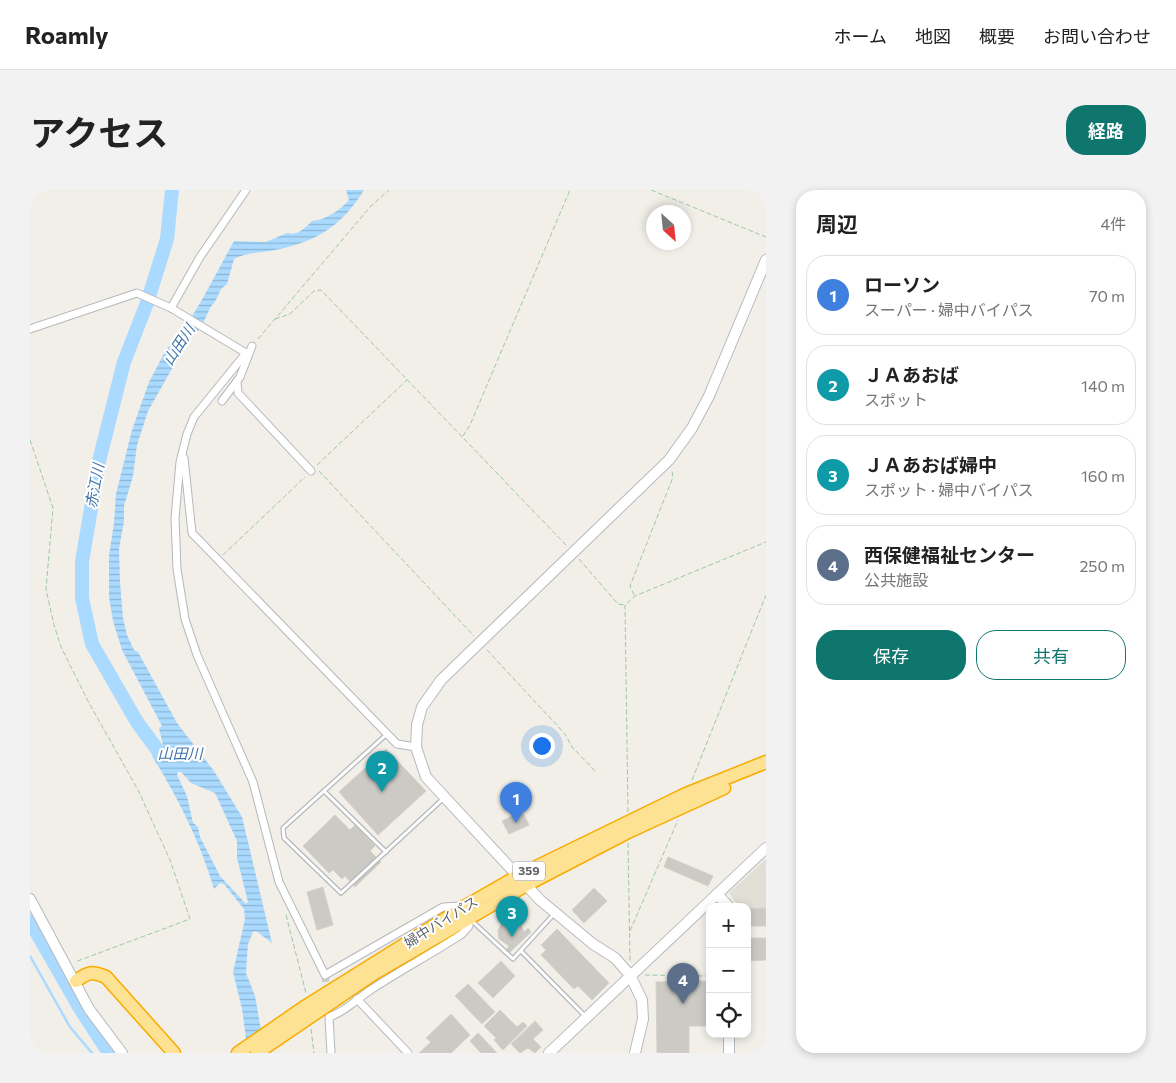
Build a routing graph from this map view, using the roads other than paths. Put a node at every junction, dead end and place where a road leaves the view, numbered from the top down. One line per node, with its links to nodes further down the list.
1 (246, 190): 3 (street)
2 (766, 260): 11 (street)
3 (171, 308): 4 (street); 8 (street)
4 (30, 329)
5 (252, 346): 6 (street)
6 (237, 382): 7 (street); 9 (street)
7 (222, 401)
8 (183, 449): 10 (street); 23 (street)
9 (313, 469)
10 (387, 734): 11 (street); 14 (lane)
11 (416, 747): 15 (street)
12 (766, 762): 16 (highway, 婦中バイパス / 359)
13 (766, 770): 16 (highway, 婦中バイパス / 359)
14 (324, 791): 18 (lane); 18 (lane)
15 (444, 798): 18 (lane); 19 (street)
16 (685, 800): 19 (highway, 婦中バイパス / 359)
17 (766, 848): 20 (street)
18 (386, 852)
19 (522, 881): 23 (highway, 婦中バイパス / 359); 24 (street)
20 (717, 894): 22 (street); 26 (street)
21 (30, 899): 27 (street)
22 (725, 903)
23 (468, 912): 25 (lane); 28 (street); 29 (highway, 婦中バイパス / 359)
24 (554, 914): 25 (lane); 26 (street)
25 (521, 951): 30 (lane)
26 (630, 975): 30 (street); 39 (street)
27 (76, 981): 32 (street); 33 (highway)
28 (357, 999): 36 (street); 37 (street)
29 (308, 1012): 34 (highway, 婦中バイパス / 359); 35 (highway, 婦中バイパス / 359)
30 (586, 1017): 38 (street)
31 (729, 1038): 40 (street)
32 (122, 1053)
33 (174, 1053)
34 (238, 1053)
35 (257, 1053)
36 (331, 1053)
37 (408, 1053)
38 (549, 1053)
39 (635, 1053)
40 (729, 1053)

